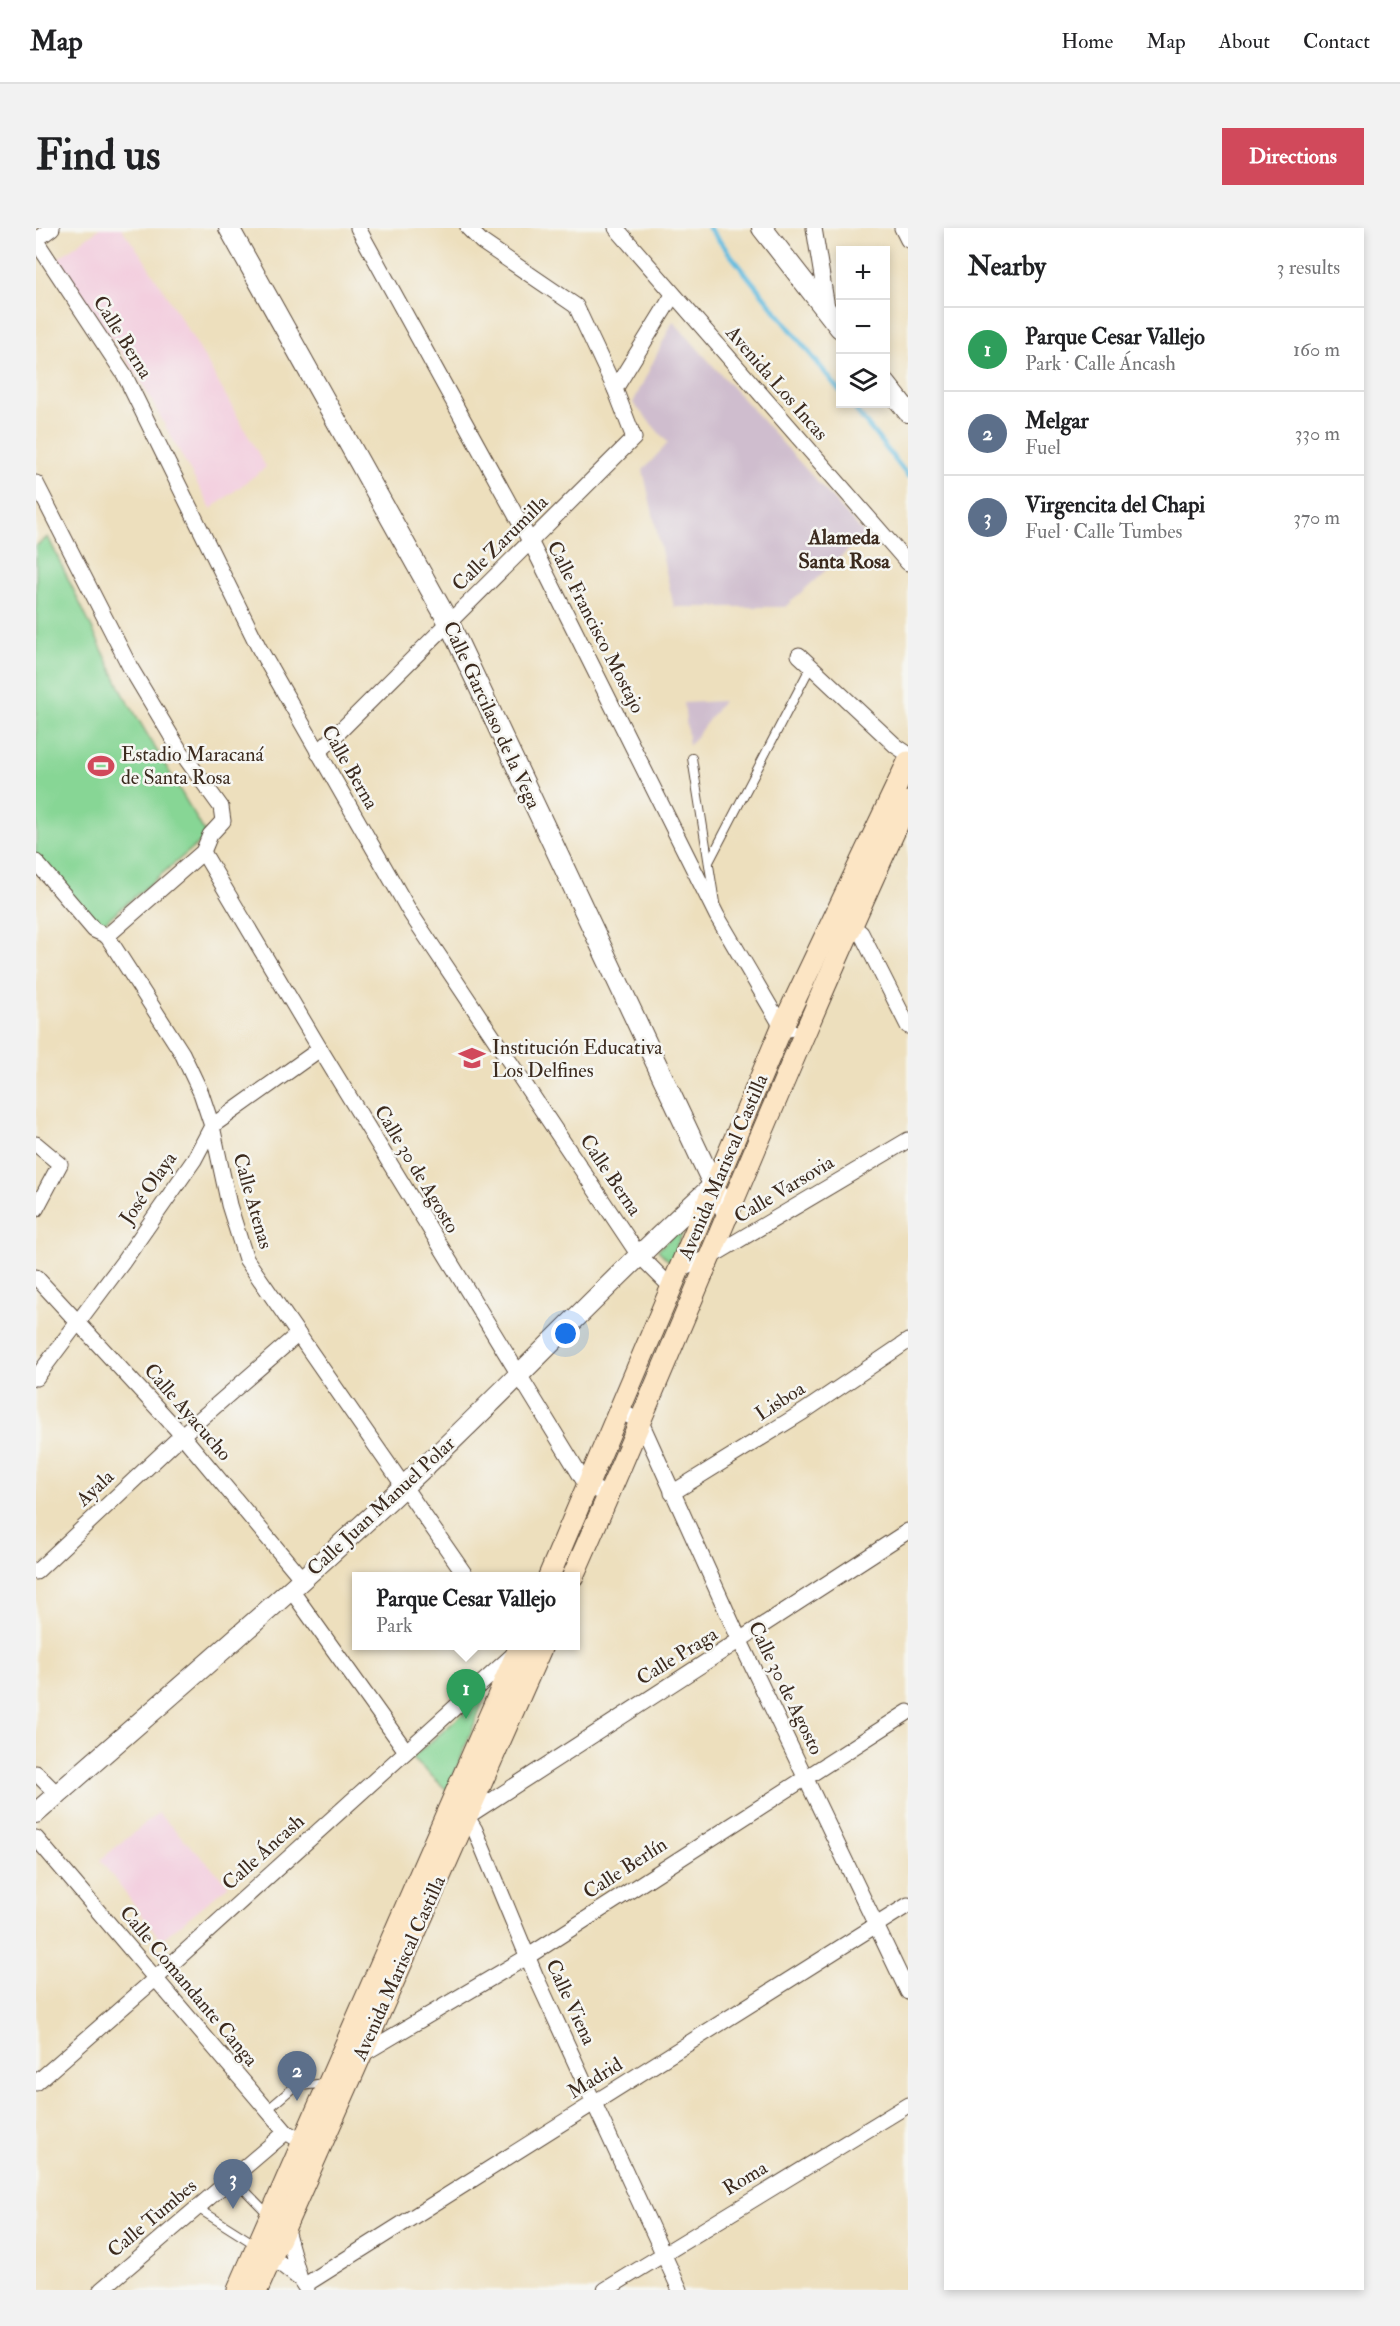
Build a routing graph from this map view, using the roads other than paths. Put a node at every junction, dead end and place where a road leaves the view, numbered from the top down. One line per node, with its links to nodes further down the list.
1 (52, 228): 9 (street)
2 (229, 228): 20 (street, Calle Garcilaso de la Vega)
3 (358, 228): 18 (street, Calle Francisco Mostajo)
4 (468, 228): 14 (street)
5 (616, 228): 11 (street, Avenida Los Incas)
6 (762, 228): 12 (street)
7 (814, 228): 12 (street)
8 (902, 228): 10 (street)
9 (36, 240): 23 (street, Calle Berna)
10 (908, 240)
11 (673, 295): 14 (street); 19 (street, Avenida Los Incas)
12 (828, 313): 13 (street)
13 (836, 323)
14 (615, 389): 18 (street, Calle Zarumilla)
15 (890, 390): 16 (street)
16 (908, 412)
17 (38, 494): 28 (street)
18 (531, 543): 20 (street, Calle Zarumilla); 31 (street, Calle Francisco Mostajo)
19 (908, 563)
20 (449, 623): 23 (street, Calle Zarumilla); 41 (street, Calle Garcilaso de la Vega)
21 (799, 655): 22 (street)
22 (811, 666): 24 (street); 30 (lane)
23 (318, 753): 44 (street, Calle Berna)
24 (908, 754)
25 (692, 758): 30 (lane)
26 (908, 762): 32 (main road, Avenida Mariscal Castilla)
27 (908, 802): 32 (main road, Avenida Mariscal Castilla)
28 (203, 852): 33 (street); 37 (street, Calle 30 de Agosto)
29 (36, 862): 33 (street, Calle Atenas)
30 (709, 862): 31 (lane)
31 (717, 916): 35 (street, Calle Francisco Mostajo)
32 (844, 919): 34 (street); 35 (main road, Avenida Mariscal Castilla); 36 (main road, Avenida Mariscal Castilla)
33 (107, 936): 38 (street, Calle Atenas)
34 (908, 1026)
35 (782, 1027): 36 (street); 41 (main road, Avenida Mariscal Castilla)
36 (802, 1035): 43 (main road, Avenida Mariscal Castilla)
37 (320, 1049): 38 (street, José Olaya); 51 (street, Calle 30 de Agosto)
38 (212, 1126): 48 (street, José Olaya); 49 (street, Calle Atenas)
39 (908, 1140): 45 (street, Calle Varsovia)
40 (36, 1144): 42 (street)
41 (714, 1185): 43 (street, Calle Garcilaso de la Vega); 44 (street, Calle Juan Manuel Polar); 47 (main road, Avenida Mariscal Castilla)
42 (36, 1209)
43 (728, 1216): 45 (main road, Avenida Mariscal Castilla)
44 (638, 1254): 47 (street, Calle Berna); 51 (street, Calle Juan Manuel Polar)
45 (712, 1256): 47 (street, Calle Varsovia); 54 (main road, Avenida Mariscal Castilla)
46 (36, 1277): 48 (street, Calle Ayacucho)
47 (675, 1279): 53 (main road, Avenida Mariscal Castilla)
48 (78, 1320): 52 (street, José Olaya); 55 (street, Calle Ayacucho)
49 (298, 1334): 55 (street, Ayala); 57 (street, Calle Atenas)
50 (908, 1341): 58 (street, Lisboa)
51 (520, 1377): 56 (street, Calle 30 de Agosto); 57 (street, Calle Juan Manuel Polar)
52 (36, 1378)
53 (620, 1411): 54 (street); 56 (main road, Avenida Mariscal Castilla)
54 (641, 1422): 58 (street, Calle 30 de Agosto); 59 (main road, Avenida Mariscal Castilla)
55 (182, 1435): 61 (street, Ayala); 65 (street, Calle Ayacucho)
56 (587, 1485): 59 (street); 63 (main road, Avenida Mariscal Castilla)
57 (404, 1487): 62 (street, Calle Atenas); 65 (street, Calle Juan Manuel Polar)
58 (672, 1493): 66 (street, Calle 30 de Agosto)
59 (609, 1495): 64 (main road, Avenida Mariscal Castilla)
60 (908, 1531): 66 (street, Calle Praga)
61 (36, 1572)
62 (463, 1572)
63 (551, 1572)
64 (575, 1572)
65 (297, 1584): 69 (street); 72 (street, Calle Juan Manuel Polar)
66 (740, 1641): 71 (street, Calle 30 de Agosto); 75 (street, Calle Praga)
67 (525, 1650): 69 (street, Calle Áncash); 73 (main road, Avenida Mariscal Castilla); 75 (main road, Avenida Mariscal Castilla)
68 (908, 1712): 71 (street, Calle Berlín)
69 (405, 1751): 80 (street, Calle Áncash)
70 (36, 1773): 72 (street)
71 (806, 1777): 78 (street, Calle 30 de Agosto); 79 (street, Calle Berlín)
72 (57, 1794): 74 (street, Calle Juan Manuel Polar)
73 (452, 1801): 75 (street, Calle Viena); 84 (main road, Avenida Mariscal Castilla)
74 (36, 1813)
75 (468, 1816): 79 (street, Calle Viena); 82 (main road, Avenida Mariscal Castilla)
76 (36, 1838): 80 (street, Calle Comandante Canga)
77 (908, 1905): 78 (street, Madrid)
78 (876, 1925): 81 (street, Calle 30 de Agosto); 85 (street, Madrid)
79 (527, 1956): 82 (street, Calle Berlín); 85 (street, Calle Viena)
80 (155, 1979): 83 (street, Calle Áncash); 87 (street, Calle Comandante Canga)
81 (908, 1992)
82 (361, 2055): 88 (main road, Avenida Mariscal Castilla)
83 (36, 2083)
84 (327, 2083): 87 (lane); 88 (main road, Avenida Mariscal Castilla)
85 (595, 2103): 93 (street, Calle Viena); 94 (street, Madrid)
86 (908, 2105): 93 (street, Roma)
87 (267, 2110): 88 (street, Calle Comandante Canga)
88 (302, 2142): 89 (street, Calle Tumbes); 91 (main road, Avenida Mariscal Castilla)
89 (233, 2178): 90 (street, Calle Tumbes); 91 (lane)
90 (196, 2207): 92 (lane); 95 (street, Calle Tumbes)
91 (278, 2221): 92 (main road, Avenida Mariscal Castilla); 94 (street)
92 (264, 2251): 94 (street); 96 (main road, Avenida Mariscal Castilla); 97 (main road, Avenida Mariscal Castilla)
93 (663, 2252): 98 (street, Roma); 99 (street, Calle Viena)
94 (304, 2285)
95 (100, 2290)
96 (238, 2290)
97 (257, 2290)
98 (605, 2290)
99 (680, 2290)

